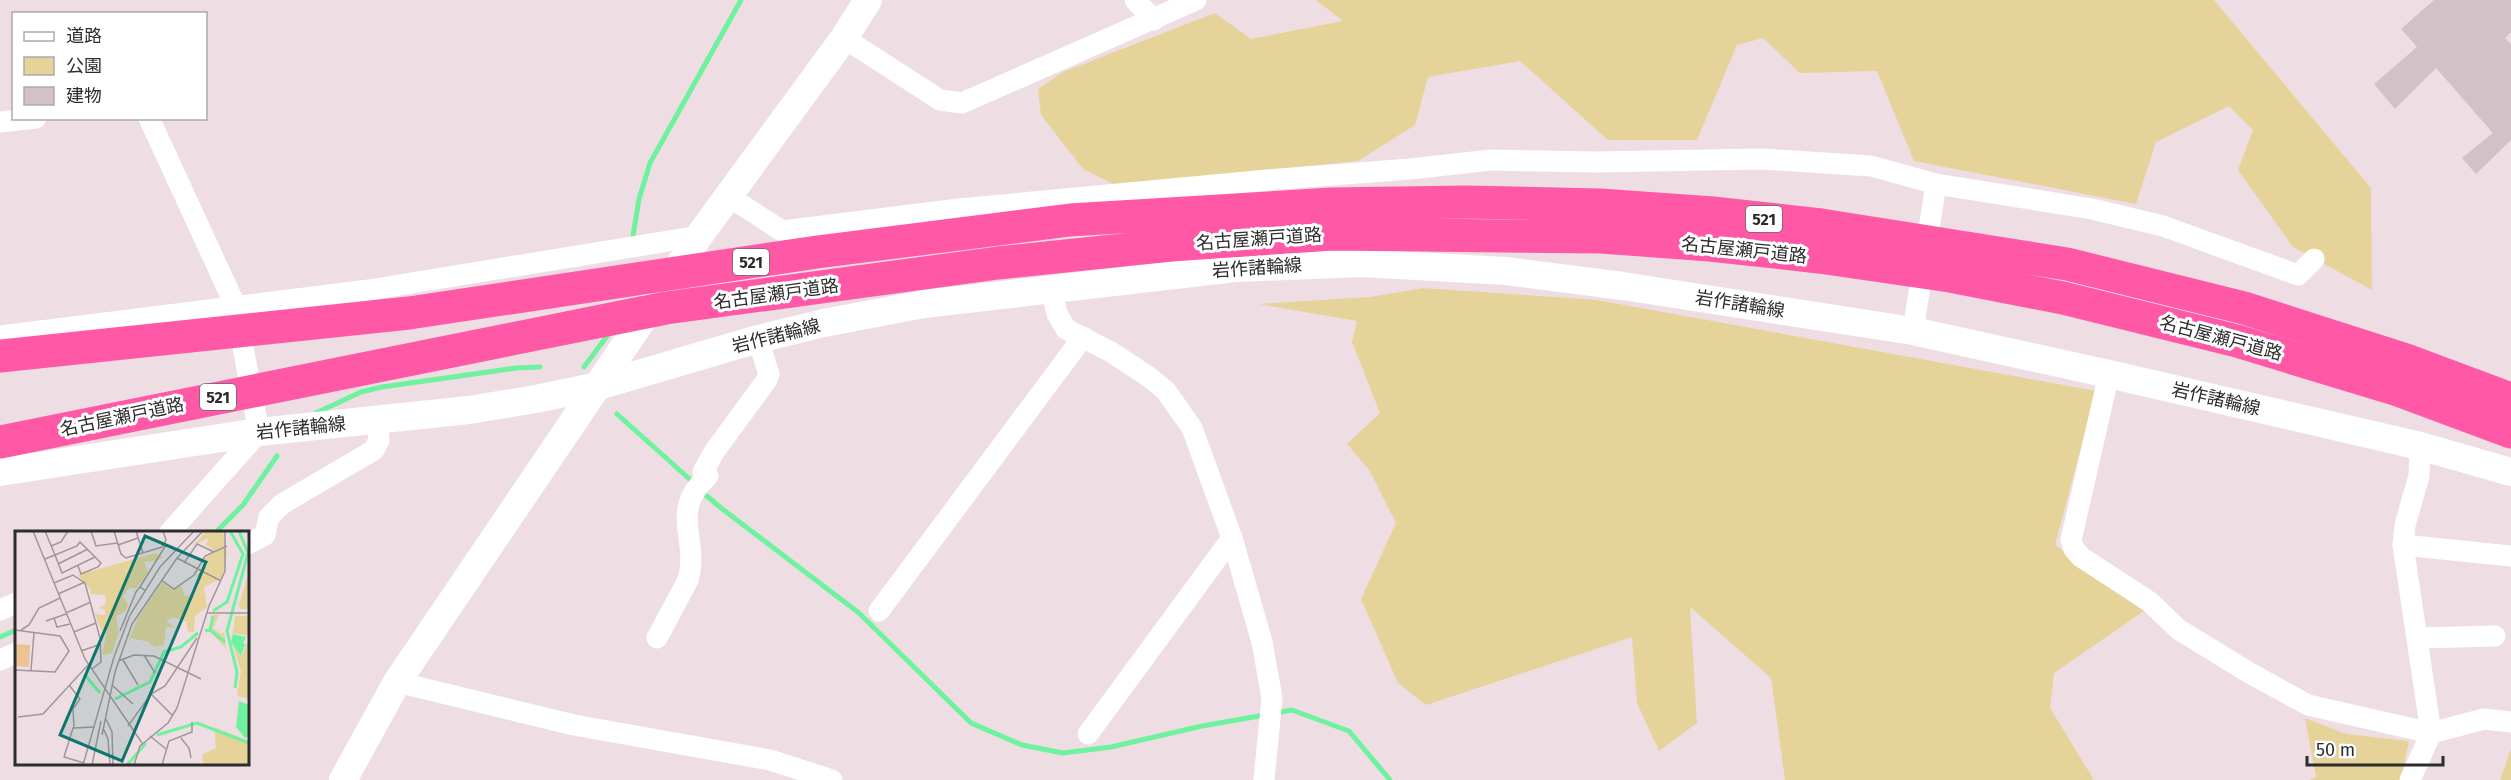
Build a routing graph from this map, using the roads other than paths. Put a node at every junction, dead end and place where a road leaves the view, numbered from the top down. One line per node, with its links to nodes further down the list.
1 (868, 0): 5 (main road)
2 (1135, 0): 4 (street)
3 (1196, 0): 4 (street)
4 (1154, 20): 5 (street)
5 (844, 38): 10 (main road)
6 (18, 120): 8 (street)
7 (150, 120): 14 (street)
8 (0, 122)
9 (1936, 184): 10 (street); 12 (street); 15 (street)
10 (728, 196): 11 (main road)
11 (699, 236): 14 (street); 21 (main road)
12 (2314, 259)
13 (1051, 288): 15 (main road, 岩作諸輪線); 17 (street); 18 (main road, 岩作諸輪線)
14 (235, 305): 16 (street); 24 (street)
15 (1914, 324): 20 (main road, 岩作諸輪線)
16 (0, 336)
17 (1083, 337): 31 (street); 37 (street)
18 (758, 339): 21 (main road, 岩作諸輪線); 39 (street)
19 (0, 356): 22 (highway, 名古屋瀬戸道路 / 521)
20 (2109, 374): 27 (main road, 岩作諸輪線); 45 (street)
21 (598, 386): 23 (main road, 岩作諸輪線); 43 (main road)
22 (2511, 399)
23 (377, 419): 24 (main road, 岩作諸輪線); 32 (street)
24 (259, 432): 28 (main road, 岩作諸輪線); 30 (street)
25 (2511, 432): 26 (highway, 名古屋瀬戸道路 / 521)
26 (0, 442)
27 (2420, 446): 29 (main road, 岩作諸輪線); 33 (street)
28 (0, 472)
29 (2511, 472)
30 (171, 531)
31 (1232, 538): 46 (street); 49 (street)
32 (249, 543)
33 (2403, 545): 34 (street); 40 (street)
34 (2511, 556)
35 (15, 603): 36 (street)
36 (0, 610)
37 (879, 611)
38 (2495, 636): 40 (street)
39 (657, 638)
40 (2418, 638): 45 (street)
41 (15, 652): 42 (street)
42 (0, 660)
43 (397, 682): 47 (main road); 48 (street)
44 (2511, 722): 45 (street)
45 (2431, 733): 50 (street)
46 (1088, 734)
47 (343, 780)
48 (832, 780)
49 (1264, 780)
50 (2410, 780)

